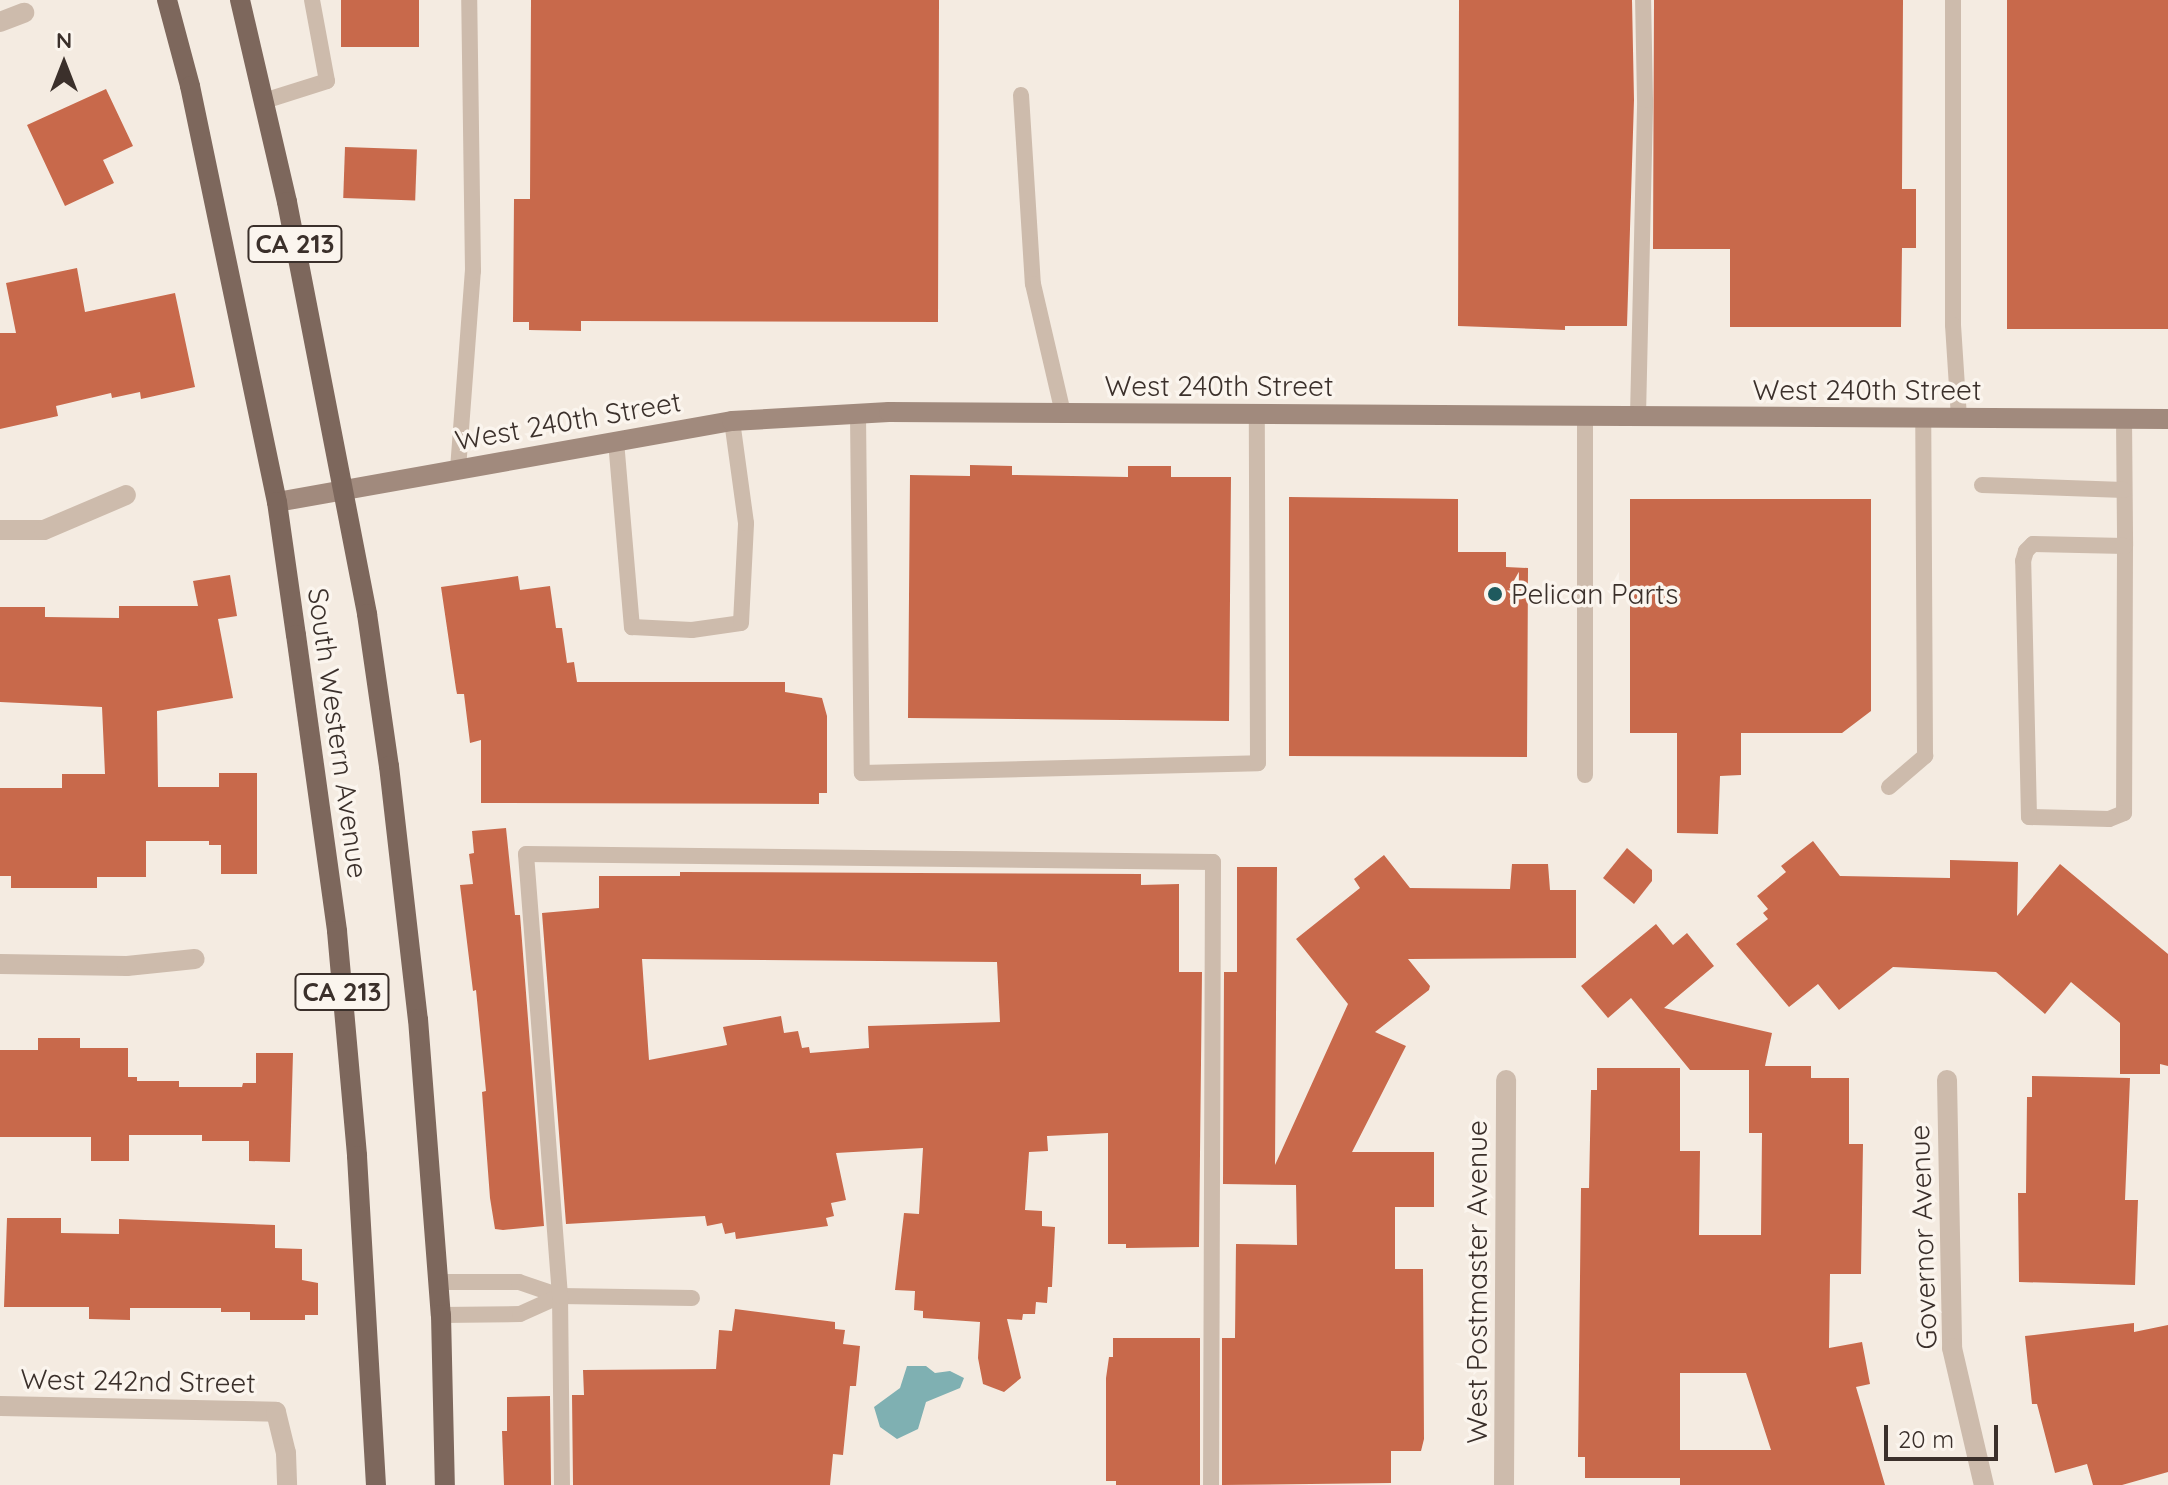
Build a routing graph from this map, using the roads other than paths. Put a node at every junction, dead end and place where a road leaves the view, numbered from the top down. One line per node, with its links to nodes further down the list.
1 (167, 0): 27 (main road, South Western Avenue / CA 213)
2 (240, 0): 10 (main road, South Western Avenue / CA 213)
3 (312, 0): 10 (lane)
4 (469, 0): 22 (lane)
5 (1643, 0): 15 (lane)
6 (1953, 0): 17 (lane)
7 (24, 13): 8 (street)
8 (0, 22)
9 (1021, 95): 11 (lane)
10 (264, 101): 24 (main road, South Western Avenue / CA 213)
11 (1063, 413): 12 (street, West 240th Street); 13 (street, West 240th Street)
12 (858, 414): 13 (lane); 20 (street, West 240th Street)
13 (1257, 414): 14 (street, West 240th Street)
14 (1585, 416): 15 (street, West 240th Street); 30 (lane)
15 (1638, 416): 16 (street, West 240th Street)
16 (1923, 418): 17 (street, West 240th Street); 31 (lane)
17 (1959, 418): 18 (street, West 240th Street)
18 (2124, 419): 19 (street, West 240th Street); 25 (lane)
19 (2168, 419)
20 (732, 421): 21 (street, West 240th Street); 21 (lane)
21 (616, 441): 22 (street, West 240th Street)
22 (458, 469): 24 (street, West 240th Street)
23 (1982, 485): 25 (lane)
24 (343, 489): 27 (street, West 240th Street); 36 (main road, South Western Avenue / CA 213)
25 (2124, 490): 29 (lane)
26 (126, 495): 28 (street)
27 (277, 502): 42 (main road, South Western Avenue / CA 213)
28 (0, 530)
29 (2125, 546): 29 (lane)
30 (1585, 775)
31 (1889, 787)
32 (195, 959): 33 (street)
33 (0, 964)
34 (1506, 1080): 46 (street, West Postmaster Avenue)
35 (1947, 1080): 47 (street, Governor Avenue)
36 (438, 1282): 37 (lane); 39 (main road, South Western Avenue / CA 213)
37 (560, 1296): 38 (lane); 39 (lane); 44 (lane); 45 (lane)
38 (692, 1298)
39 (441, 1315): 43 (main road, South Western Avenue / CA 213)
40 (0, 1406): 41 (street, West 242nd Street)
41 (287, 1485)
42 (376, 1485)
43 (445, 1485)
44 (562, 1485)
45 (1211, 1485)
46 (1504, 1485)
47 (1984, 1485)

